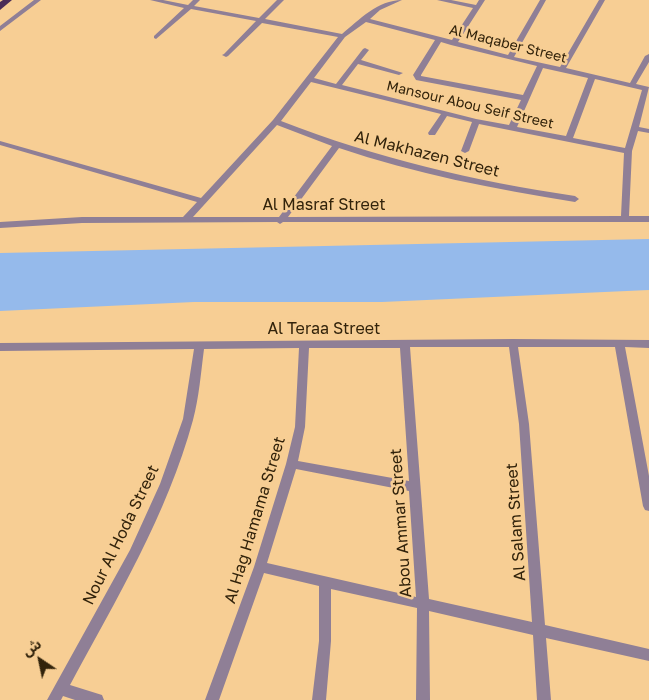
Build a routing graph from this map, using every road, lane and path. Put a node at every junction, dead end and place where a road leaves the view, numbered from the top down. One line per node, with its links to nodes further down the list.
1 (8, 0): 12 (highway)
2 (38, 0): 17 (street)
3 (153, 0): 13 (street)
4 (197, 0): 13 (street)
5 (281, 0): 16 (street)
6 (381, 0): 11 (street)
7 (440, 0): 14 (street)
8 (482, 0): 14 (street)
9 (543, 0): 25 (street)
10 (602, 0): 28 (street)
11 (396, 1): 15 (street)
12 (0, 7)
13 (189, 7): 16 (street); 19 (street)
14 (478, 7): 21 (street)
15 (363, 19): 18 (street); 20 (street, Al Maqaber Street)
16 (261, 21): 18 (street); 23 (street)
17 (0, 29)
18 (343, 36): 31 (street)
19 (156, 37)
20 (439, 40): 21 (street, Al Maqaber Street); 35 (street)
21 (453, 44): 25 (street, Al Maqaber Street)
22 (365, 50): 26 (street)
23 (226, 55)
24 (649, 56): 32 (street)
25 (510, 58): 27 (street, Al Maqaber Street)
26 (357, 61): 29 (street); 33 (street)
27 (541, 65): 28 (street, Al Maqaber Street); 35 (street)
28 (562, 70): 30 (street, Al Maqaber Street)
29 (399, 73)
30 (592, 77): 32 (street, Al Maqaber Street); 43 (street)
31 (309, 79): 33 (street, Mansour Abou Seif Street); 38 (street)
32 (632, 85): 34 (street, Al Maqaber Street)
33 (338, 86): 36 (street, Mansour Abou Seif Street)
34 (648, 89): 40 (street)
35 (525, 98): 39 (street)
36 (445, 114): 37 (street, Mansour Abou Seif Street); 42 (street)
37 (476, 121): 39 (street, Mansour Abou Seif Street); 46 (street)
38 (276, 122): 45 (street, Al Makhazen Street); 49 (street)
39 (512, 128): 43 (street, Mansour Abou Seif Street)
40 (634, 128): 41 (street); 47 (street)
41 (649, 131)
42 (432, 132)
43 (569, 139): 47 (street, Mansour Abou Seif Street)
44 (0, 143): 49 (street)
45 (336, 146): 48 (street, Al Makhazen Street); 53 (street)
46 (464, 151)
47 (628, 151): 51 (street)
48 (575, 199)
49 (203, 201): 50 (street)
50 (186, 219): 53 (street, Al Masraf Street); 54 (street, Al Masraf Street)
51 (625, 219): 52 (street, Al Masraf Street); 53 (street, Al Masraf Street)
52 (649, 219)
53 (280, 221)
54 (0, 225)
55 (512, 343): 57 (street, Al Teraa Street); 58 (street, Al Teraa Street); 68 (street, Al Salam Street)
56 (304, 344): 57 (street, Al Teraa Street); 60 (street, Al Teraa Street); 62 (street, Al Hag Hamama Street)
57 (405, 344): 63 (street, Abou Ammar Street)
58 (619, 344): 59 (street, Al Teraa Street); 64 (street)
59 (649, 344)
60 (200, 345): 61 (street, Al Teraa Street); 70 (street, Nour Al Hoda Street)
61 (0, 347)
62 (292, 464): 63 (street); 65 (street, Al Hag Hamama Street)
63 (415, 487): 67 (street, Abou Ammar Street)
64 (649, 506)
65 (260, 567): 66 (street); 72 (street, Al Hag Hamama Street)
66 (325, 582): 67 (street); 73 (street)
67 (423, 604): 68 (street); 74 (street, Abou Ammar Street)
68 (539, 630): 69 (street); 75 (street, Al Salam Street)
69 (649, 655)
70 (57, 695): 71 (street)
71 (97, 700)
72 (212, 700)
73 (319, 700)
74 (423, 700)
75 (544, 700)

